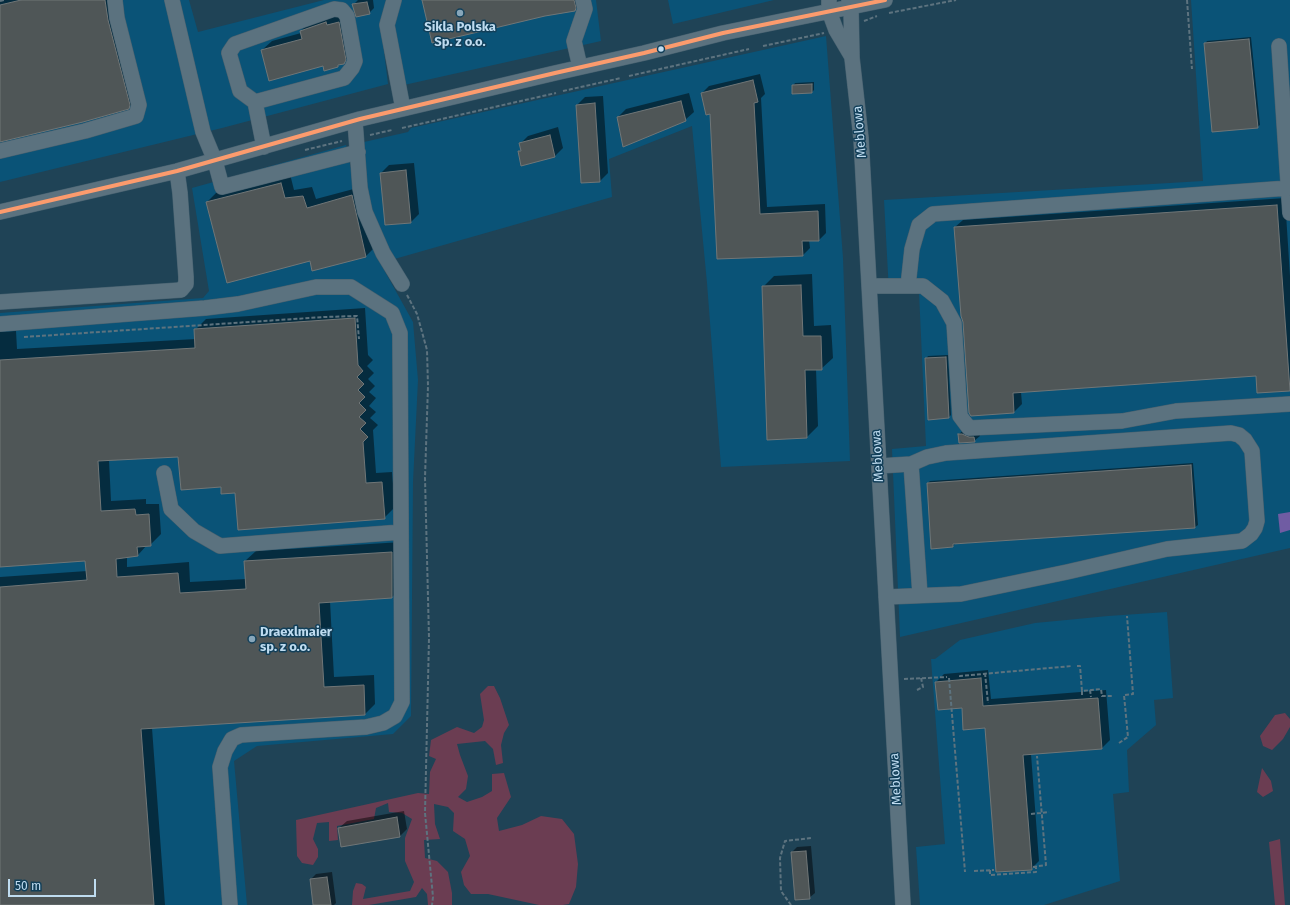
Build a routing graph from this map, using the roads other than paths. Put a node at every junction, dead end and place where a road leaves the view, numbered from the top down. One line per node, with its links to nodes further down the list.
1 (117, 0): 15 (street)
2 (172, 0): 17 (street)
3 (394, 0): 12 (street)
4 (583, 0): 10 (street)
5 (885, 0): 6 (street)
6 (850, 4): 7 (street); 9 (street, Meblowa)
7 (829, 6): 9 (street); 10 (street)
8 (1279, 46): 19 (street)
9 (852, 58): 23 (street, Meblowa)
10 (580, 67): 12 (street)
11 (255, 102): 11 (street); 14 (street)
12 (403, 109): 13 (street)
13 (355, 121): 14 (street); 16 (street)
14 (264, 147): 17 (street)
15 (0, 151)
16 (358, 152): 17 (street); 22 (street)
17 (215, 161): 18 (street)
18 (176, 171): 20 (street); 25 (street)
19 (1288, 188): 21 (street); 24 (street)
20 (0, 212)
21 (1290, 213)
22 (402, 284)
23 (869, 286): 24 (street); 29 (street, Meblowa)
24 (908, 286): 27 (street)
25 (0, 302)
26 (0, 324): 31 (street)
27 (1290, 404)
28 (911, 464): 29 (street); 32 (street); 32 (street)
29 (879, 466): 33 (street, Meblowa)
30 (164, 473): 31 (street)
31 (401, 532): 34 (street)
32 (920, 595): 33 (street)
33 (886, 597): 35 (street, Meblowa)
34 (230, 905)
35 (903, 905)

